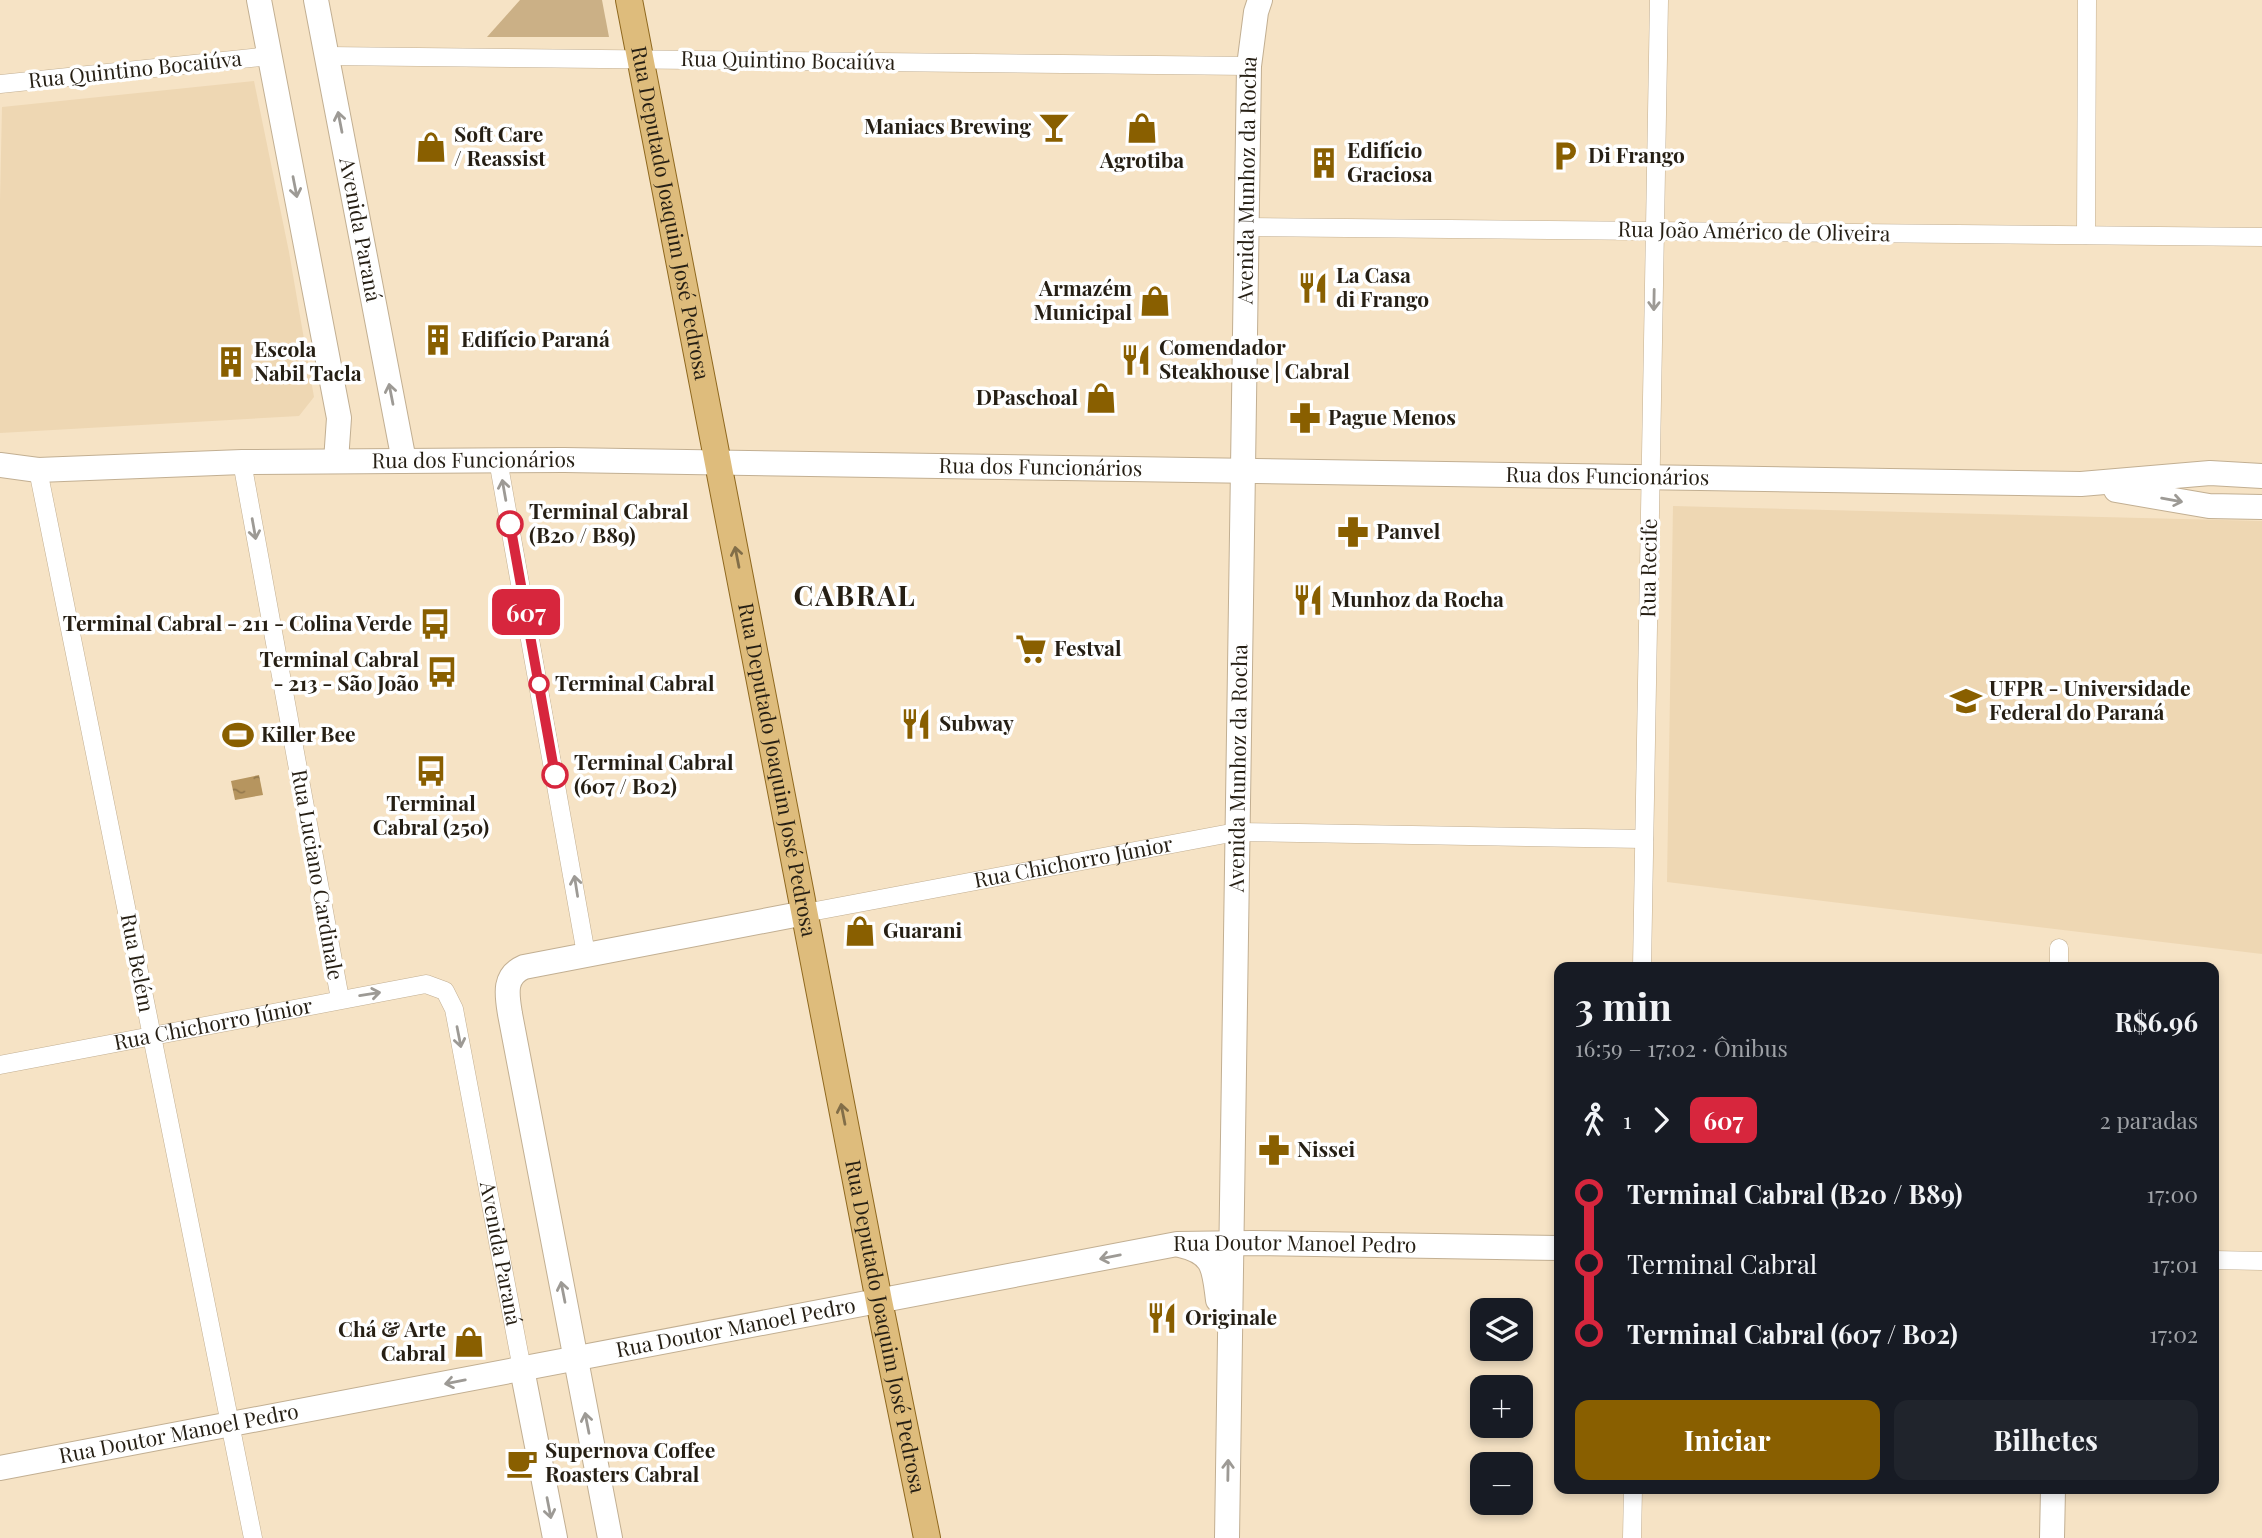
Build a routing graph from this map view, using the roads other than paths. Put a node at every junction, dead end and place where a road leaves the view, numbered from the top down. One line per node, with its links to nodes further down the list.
1 (259, 0): 7 (street)
2 (316, 0): 8 (street, Avenida Paraná)
3 (629, 0): 9 (main road, Rua Deputado Joaquim José Pedrosa)
4 (1260, 0): 10 (street, Avenida Munhoz da Rocha)
5 (1659, 0): 13 (street, Rua Recife)
6 (2087, 0): 14 (street)
7 (270, 56): 11 (street, Rua Quintino Bocaiúva); 17 (street, one-way to 17)
8 (327, 56): 9 (street, Rua Quintino Bocaiúva); 18 (street, Avenida Paraná, one-way to 8)
9 (640, 59): 10 (street, Rua Quintino Bocaiúva); 20 (main road, Rua Deputado Joaquim José Pedrosa)
10 (1249, 66): 12 (street, Avenida Munhoz da Rocha)
11 (0, 84)
12 (1246, 228): 13 (street, Rua João Américo de Oliveira); 23 (street, Avenida Munhoz da Rocha)
13 (1655, 231): 14 (street, Rua João Américo de Oliveira); 25 (street, Rua Recife, one-way to 25)
14 (2086, 235): 15 (street, Rua João Américo de Oliveira)
15 (2262, 237)
16 (498, 460): 18 (street, Rua dos Funcionários); 20 (street, Rua dos Funcionários); 32 (street, one-way to 16)
17 (336, 461): 18 (street, Rua dos Funcionários); 19 (street, Rua dos Funcionários)
18 (404, 461)
19 (242, 462): 22 (street, Rua dos Funcionários); 36 (street, Rua Luciano Cardinale, one-way to 36)
20 (719, 463): 23 (street, Rua dos Funcionários); 30 (main road, Rua Deputado Joaquim José Pedrosa, one-way to 20)
21 (0, 465): 22 (street, Rua dos Funcionários)
22 (38, 470): 37 (street, Rua Belém)
23 (1243, 471): 25 (street, Rua dos Funcionários); 28 (street, Avenida Munhoz da Rocha)
24 (2262, 476): 26 (street, Rua dos Funcionários)
25 (1651, 477): 26 (street, Rua dos Funcionários); 29 (street, Rua Recife)
26 (2081, 484): 27 (street, Rua dos Funcionários, one-way to 27)
27 (2262, 507)
28 (1236, 832): 29 (street, Rua Chichorro Júnior); 30 (street, Rua Chichorro Júnior); 39 (street, Avenida Munhoz da Rocha)
29 (1644, 839): 33 (street, Rua Recife)
30 (805, 913): 32 (street, Rua Chichorro Júnior); 44 (main road, Rua Deputado Joaquim José Pedrosa, one-way to 30)
31 (2059, 948): 34 (street)
32 (586, 954): 45 (street, Rua Chichorro Júnior, one-way to 32)
33 (1642, 962)
34 (2059, 962)
35 (426, 984): 36 (street, Rua Chichorro Júnior, one-way to 35); 46 (street, Avenida Paraná, one-way to 46)
36 (340, 999): 37 (street, Rua Chichorro Júnior)
37 (152, 1036): 38 (street, Rua Chichorro Júnior); 48 (street, Rua Belém)
38 (0, 1065)
39 (1231, 1242): 40 (street, Rua Doutor Manoel Pedro); 41 (street, Rua Doutor Manoel Pedro); 47 (street, Avenida Munhoz da Rocha)
40 (1177, 1244): 44 (street, Rua Doutor Manoel Pedro, one-way to 44); 47 (street)
41 (1554, 1248)
42 (2219, 1260): 43 (street)
43 (2262, 1261)
44 (879, 1301): 45 (street, Rua Doutor Manoel Pedro); 55 (main road, Rua Deputado Joaquim José Pedrosa)
45 (575, 1359): 46 (street, Rua Doutor Manoel Pedro); 54 (street, one-way to 45)
46 (522, 1369): 48 (street, Rua Doutor Manoel Pedro, one-way to 48); 53 (street, Avenida Paraná, one-way to 53)
47 (1229, 1384): 56 (street, Avenida Munhoz da Rocha, one-way to 47)
48 (230, 1424): 49 (street, Rua Doutor Manoel Pedro); 52 (street, Rua Belém)
49 (0, 1468)
50 (1633, 1494): 57 (street)
51 (2053, 1494): 58 (street)
52 (253, 1538)
53 (555, 1538)
54 (610, 1538)
55 (927, 1538)
56 (1227, 1538)
57 (1632, 1538)
58 (2052, 1538)

